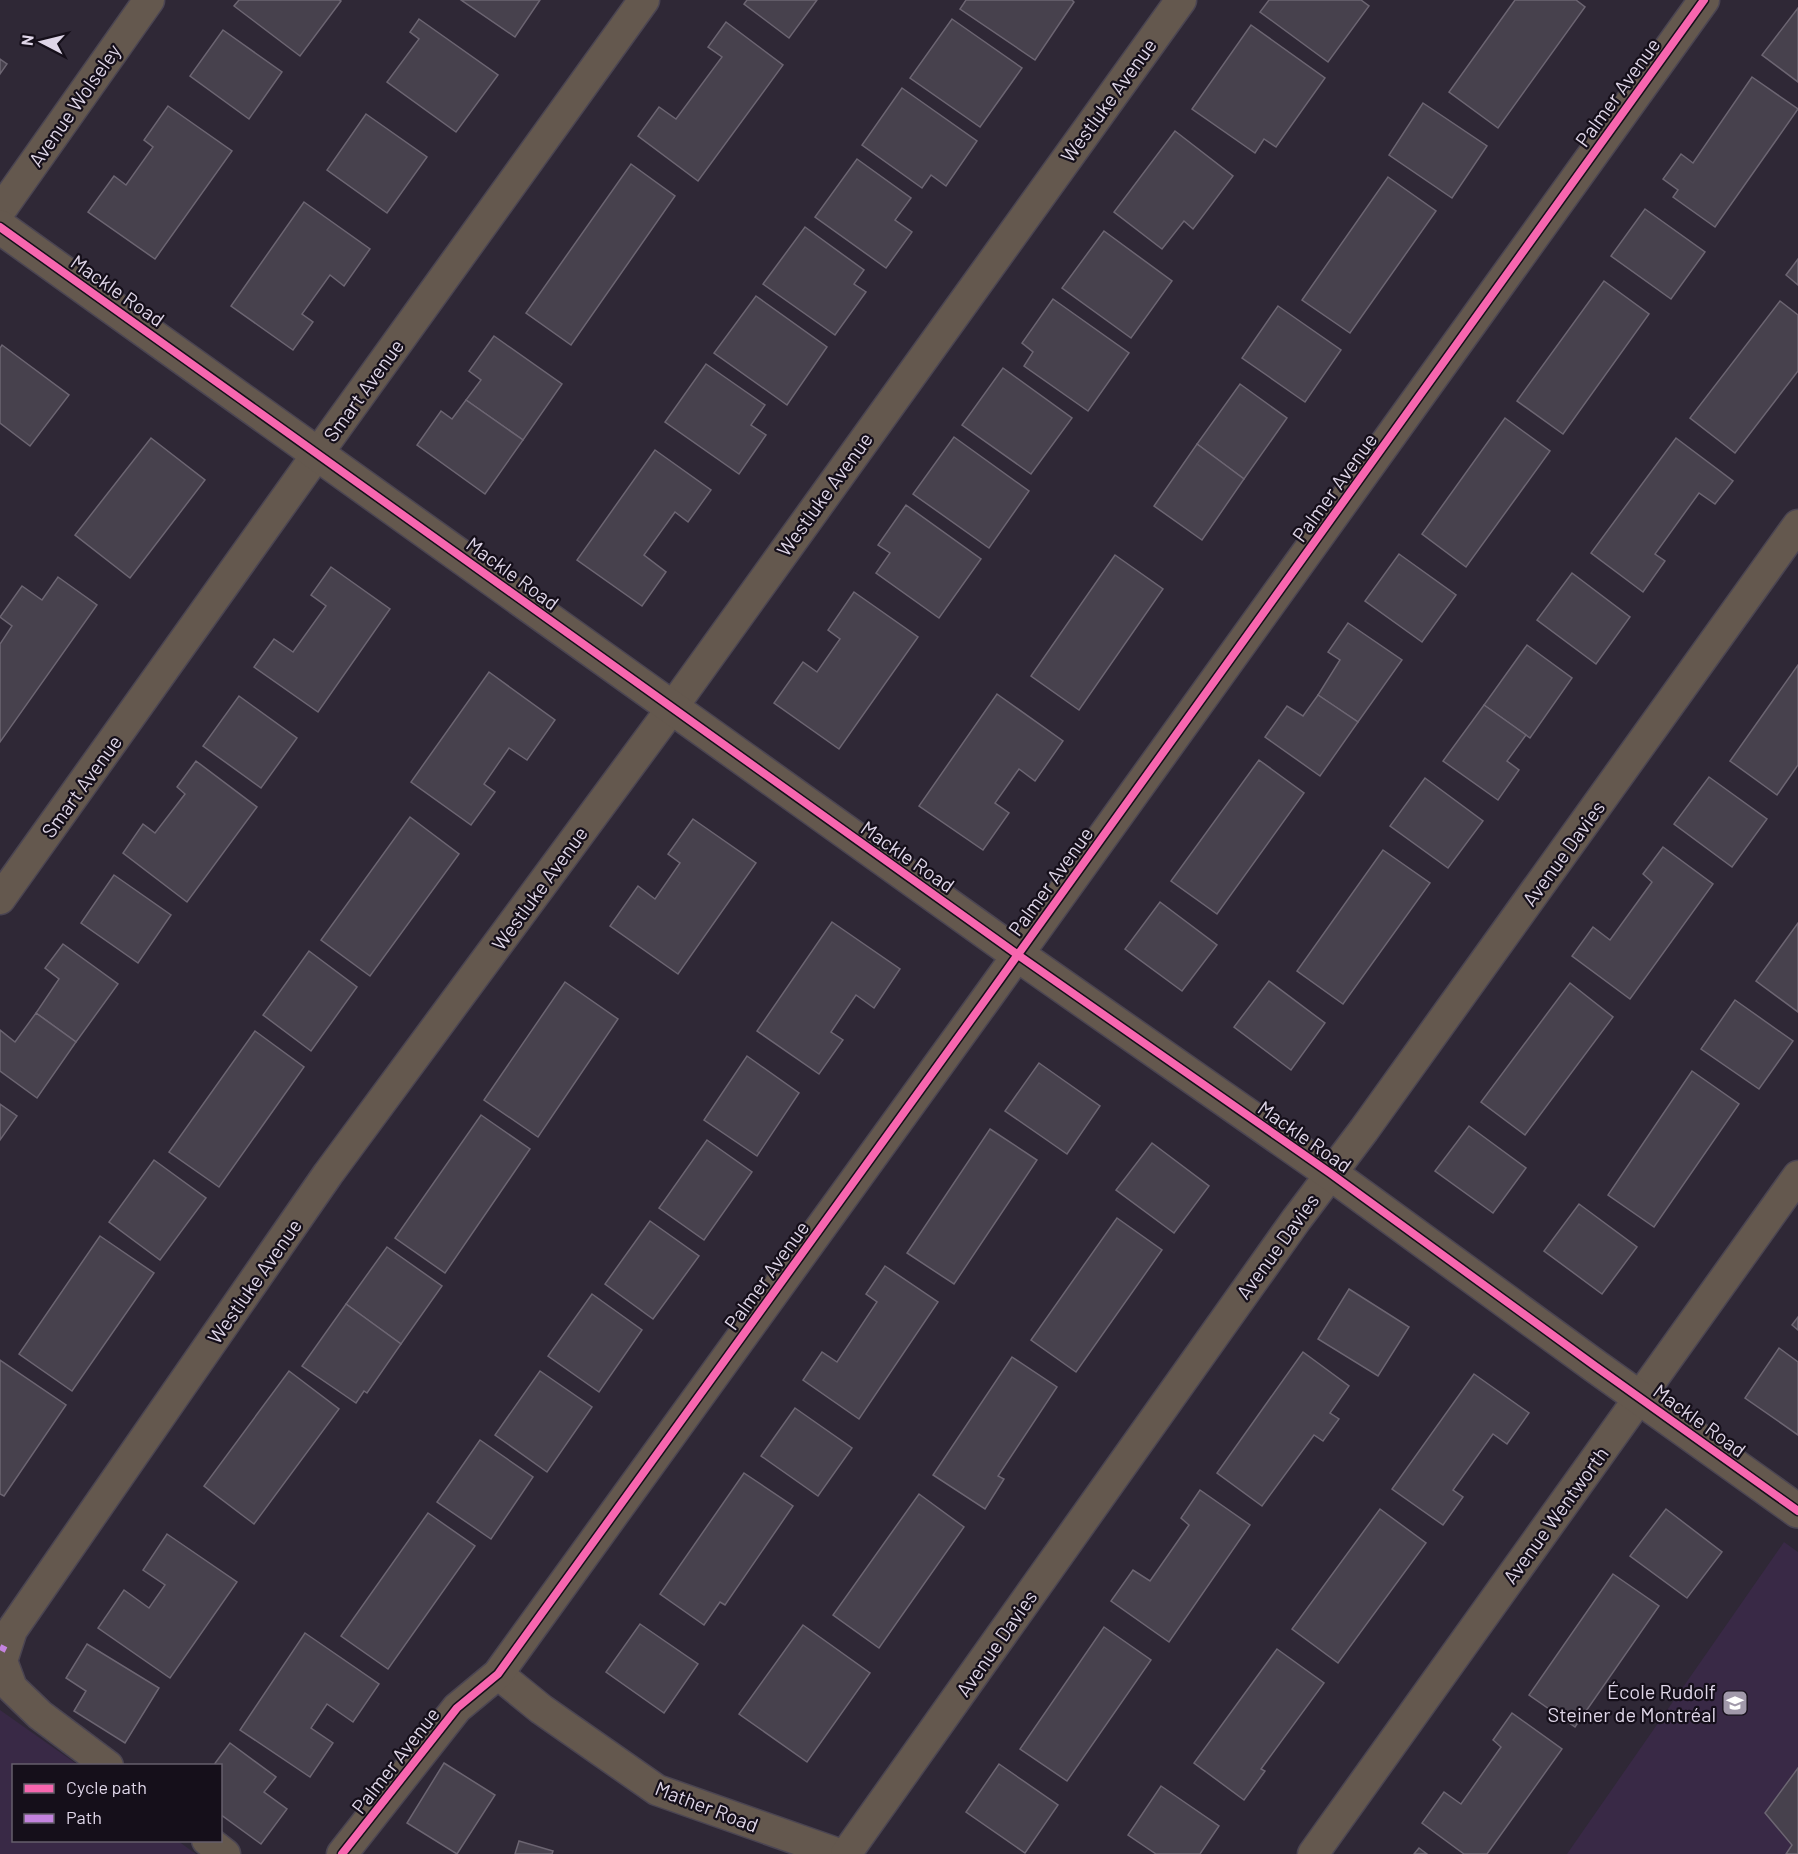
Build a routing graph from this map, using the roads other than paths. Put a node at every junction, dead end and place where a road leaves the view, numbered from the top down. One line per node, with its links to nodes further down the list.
1 (149, 0): 5 (street, Avenue Wolseley)
2 (644, 0): 7 (street, Smart Avenue)
3 (1181, 0): 9 (street, Westluke Avenue)
4 (1704, 0): 11 (street, Palmer Avenue)
5 (0, 211)
6 (0, 227): 7 (street, Mackle Road)
7 (318, 453): 9 (street, Mackle Road); 10 (street, Smart Avenue)
8 (1798, 525): 12 (street, Avenue Davies)
9 (672, 708): 11 (street, Mackle Road); 17 (street, Westluke Avenue)
10 (0, 899)
11 (1018, 955): 12 (street, Mackle Road); 16 (street, Palmer Avenue)
12 (1330, 1173): 14 (street, Mackle Road); 22 (street, Avenue Davies)
13 (1798, 1176): 14 (street, Avenue Wentworth)
14 (1639, 1397): 15 (street, Mackle Road); 23 (street, Avenue Wentworth)
15 (1798, 1511)
16 (498, 1674): 20 (street, Palmer Avenue); 21 (street, Mather Road)
17 (105, 1764)
18 (210, 1842): 19 (street)
19 (225, 1854)
20 (342, 1854)
21 (839, 1854)
22 (846, 1854)
23 (1313, 1854)

